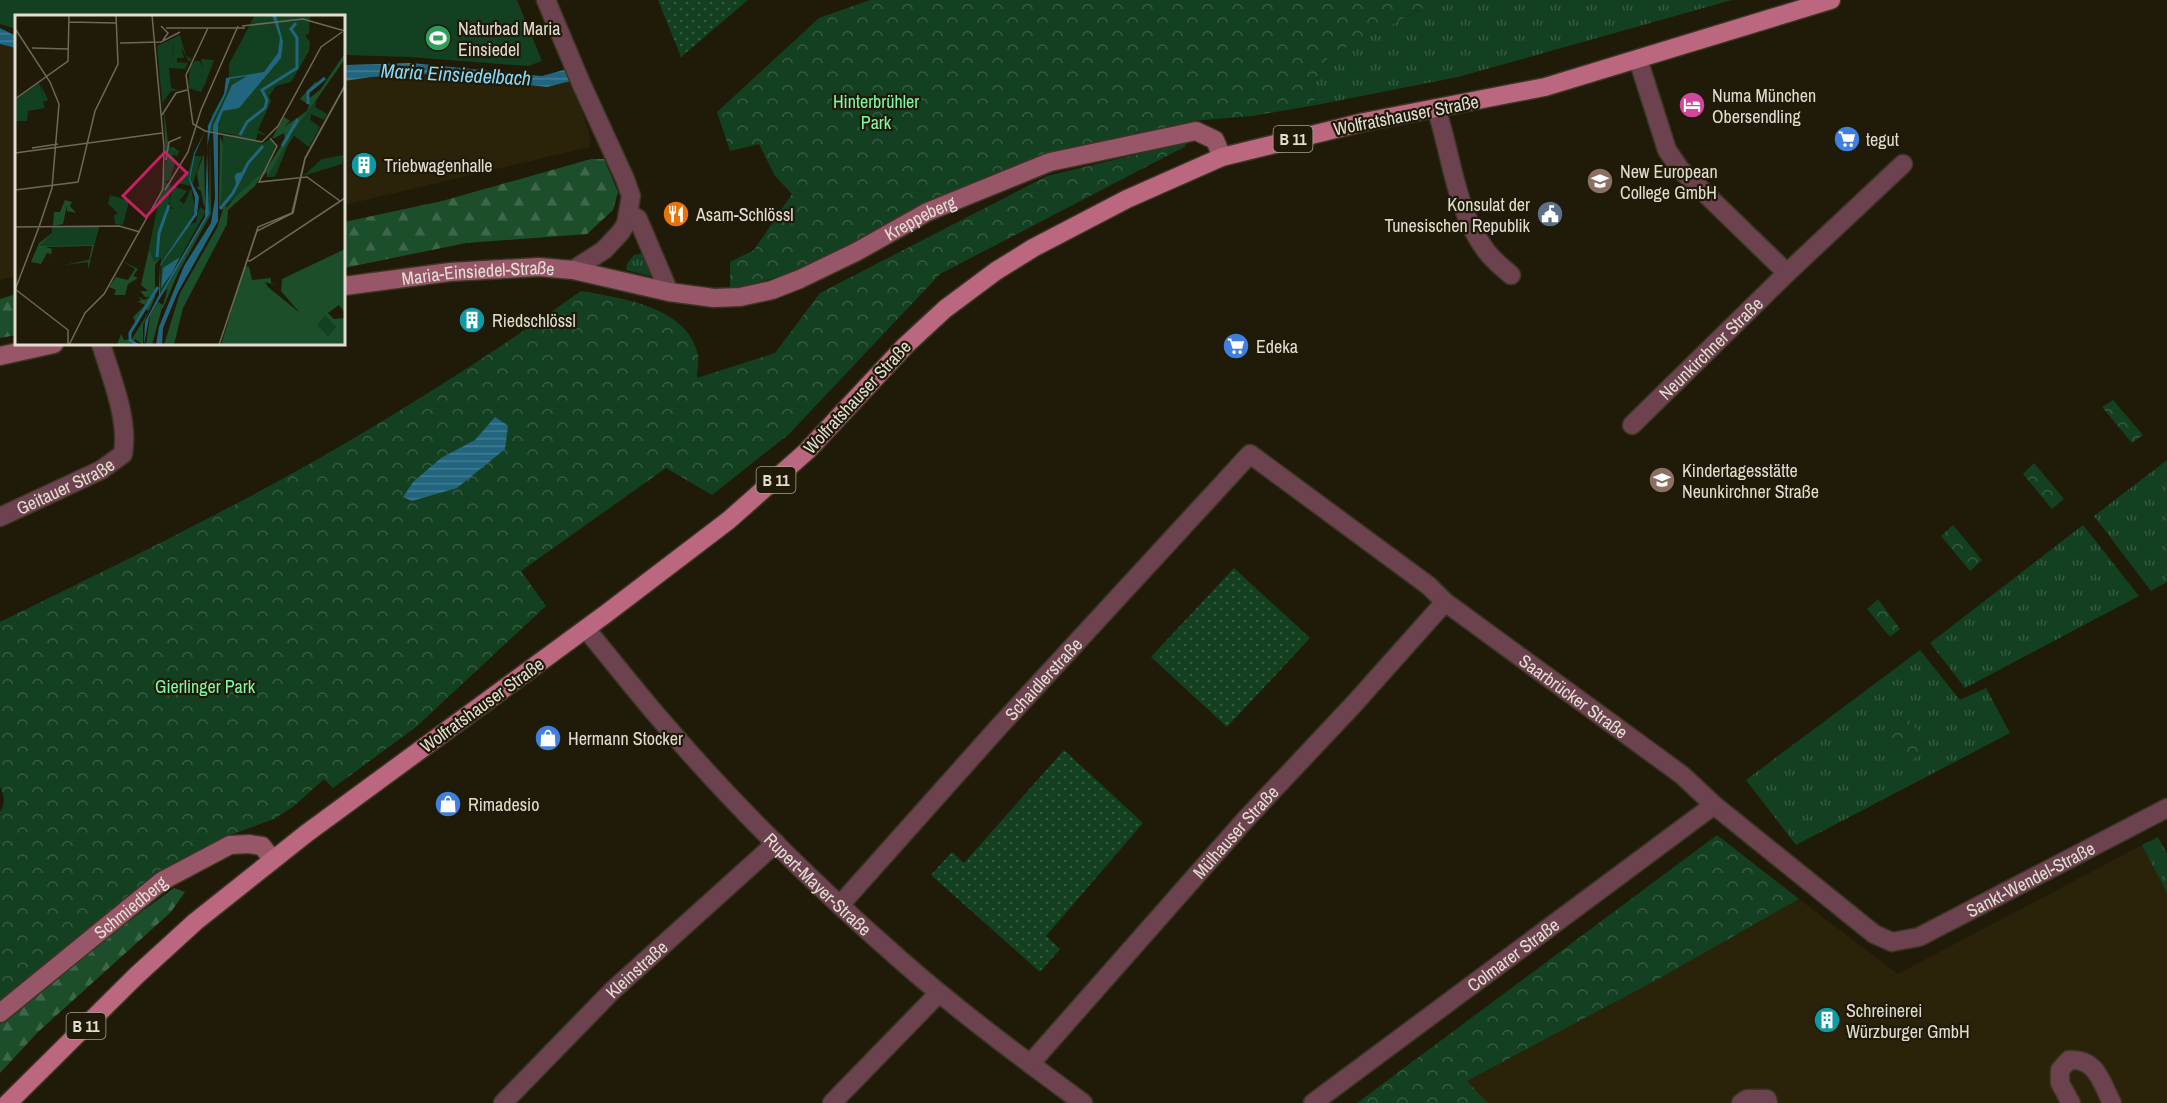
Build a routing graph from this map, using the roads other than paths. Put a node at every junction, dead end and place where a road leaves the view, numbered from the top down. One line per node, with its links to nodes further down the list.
1 (546, 0): 7 (street)
2 (1831, 0): 3 (main road, Wolfratshauser Straße / B 11)
3 (1638, 59): 4 (main road, Wolfratshauser Straße / B 11); 9 (street)
4 (1436, 108): 5 (main road, Wolfratshauser Straße / B 11); 10 (street)
5 (1222, 157): 13 (street, Kreppeberg); 21 (main road, Wolfratshauser Straße / B 11)
6 (1903, 164): 9 (street, Neunkirchner Straße)
7 (629, 213): 8 (street); 13 (street)
8 (573, 270): 11 (street, Maria-Einsiedel-Straße); 12 (street, Maria-Einsiedel-Straße)
9 (1788, 273): 17 (street, Neunkirchner Straße)
10 (1511, 275)
11 (612, 279): 13 (street, Kreppeberg)
12 (345, 286)
13 (678, 292)
14 (50, 345): 16 (street)
15 (101, 345): 19 (street, Geitauer Straße)
16 (0, 356)
17 (1632, 425)
18 (1250, 454): 20 (street, Saarbrücker Straße); 26 (street, Schaidlerstraße)
19 (0, 517)
20 (1445, 602): 22 (street, Saarbrücker Straße); 30 (street, Mülhauser Straße)
21 (586, 628): 24 (street, Rupert-Mayer-Straße); 25 (main road, Wolfratshauser Straße / B 11)
22 (1714, 805): 27 (street, Saarbrücker Straße); 35 (street, Colmarer Straße)
23 (2167, 807): 27 (street, Sankt-Wendel-Straße)
24 (776, 843): 26 (street, Rupert-Mayer-Straße); 32 (street, Kleinstraße)
25 (273, 860): 29 (street, Schmiedberg); 31 (main road, Wolfratshauser Straße / B 11)
26 (840, 905): 28 (street, Rupert-Mayer-Straße)
27 (1892, 942)
28 (939, 993): 30 (street, Rupert-Mayer-Straße); 33 (street)
29 (0, 1013)
30 (1030, 1064): 34 (street, Rupert-Mayer-Straße)
31 (8, 1103)
32 (503, 1103)
33 (832, 1103)
34 (1083, 1103)
35 (1313, 1103)
36 (1741, 1103): 37 (street)
37 (1768, 1103)
38 (2071, 1103): 39 (street)
39 (2112, 1103)

